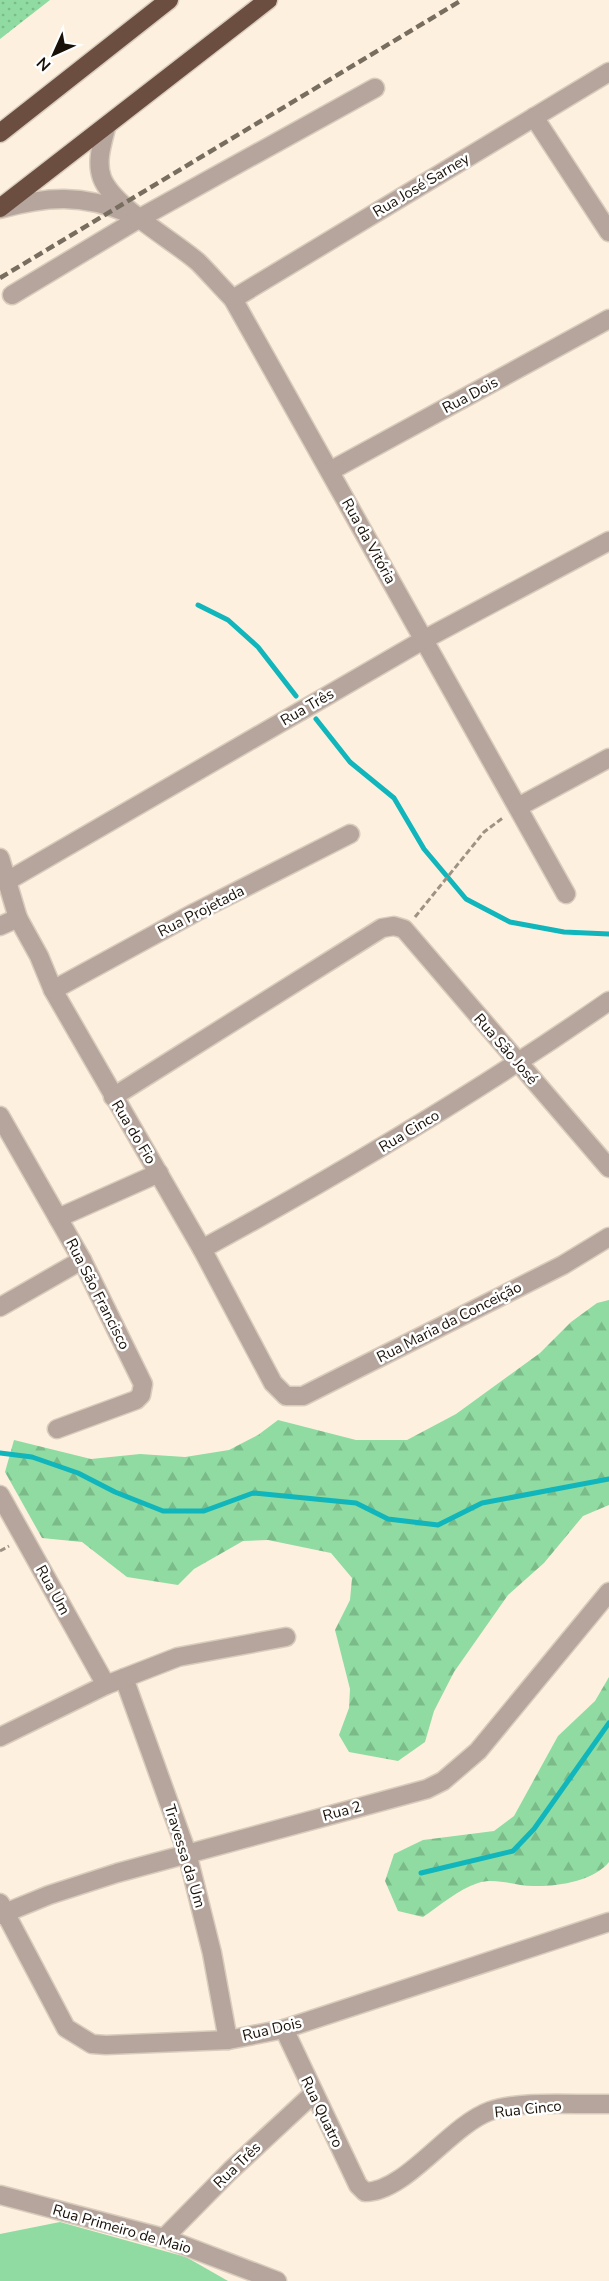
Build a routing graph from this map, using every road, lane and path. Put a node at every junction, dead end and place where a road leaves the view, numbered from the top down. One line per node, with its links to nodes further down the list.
1 (169, 0): 7 (highway)
2 (268, 0): 6 (highway)
3 (609, 72): 5 (street, Rua José Sarney)
4 (375, 88): 9 (street)
5 (534, 117): 10 (street); 12 (street, Rua José Sarney)
6 (106, 128): 8 (highway); 9 (street, Rua da Vitória)
7 (0, 133)
8 (0, 209): 9 (street, Rua da Vitória)
9 (139, 217): 11 (street); 12 (street, Rua da Vitória)
10 (609, 232)
11 (12, 295)
12 (233, 299): 14 (street, Rua da Vitória)
13 (609, 319): 14 (street, Rua Dois)
14 (330, 471): 16 (street, Rua da Vitória)
15 (609, 541): 16 (street, Rua Três)
16 (425, 639): 18 (street, Rua da Vitória); 21 (street, Rua Três)
17 (609, 758): 18 (street)
18 (518, 807): 22 (street, Rua da Vitória); 25 (path)
19 (350, 834): 26 (street, Rua Projetada)
20 (0, 858): 21 (street, Rua do Fio)
21 (9, 880): 23 (street, Rua do Fio)
22 (566, 894)
23 (18, 918): 24 (street); 26 (street, Rua do Fio)
24 (0, 926)
25 (404, 929): 28 (street, Rua São José); 29 (street)
26 (53, 990): 29 (street, Rua do Fio)
27 (609, 1001): 28 (street, Rua Cinco)
28 (518, 1064): 31 (street, Rua São José); 35 (street, Rua Cinco)
29 (113, 1098): 32 (street, Rua do Fio)
30 (0, 1116): 33 (street, Rua São Francisco)
31 (609, 1168)
32 (159, 1173): 33 (street); 35 (street, Rua do Fio)
33 (58, 1218): 36 (street, Rua São Francisco)
34 (609, 1237): 38 (street, Rua Maria da Conceição)
35 (202, 1249): 38 (street, Rua do Fio)
36 (82, 1260): 37 (street); 39 (street, Rua São Francisco)
37 (0, 1307)
38 (286, 1396)
39 (57, 1429)
40 (0, 1495): 44 (street, Rua Um)
41 (609, 1592): 46 (street, Rua 2)
42 (286, 1637): 43 (street)
43 (124, 1678): 44 (street); 46 (street, Travessa da Um)
44 (106, 1685): 45 (street)
45 (0, 1737)
46 (187, 1853): 47 (street, Rua 2); 50 (street, Travessa da Um)
47 (2, 1910): 50 (street, Rua Dois)
48 (609, 1922): 49 (street, Rua Dois)
49 (284, 2029): 50 (street, Rua Dois); 51 (street, Rua Quatro)
50 (228, 2040)
51 (313, 2094): 53 (street, Rua Quatro); 55 (street, Rua Três)
52 (609, 2104): 53 (street, Rua Cinco)
53 (365, 2192)
54 (0, 2195): 55 (street, Rua Primeiro de Maio)
55 (164, 2238): 56 (street, Rua Primeiro de Maio)
56 (277, 2281)

